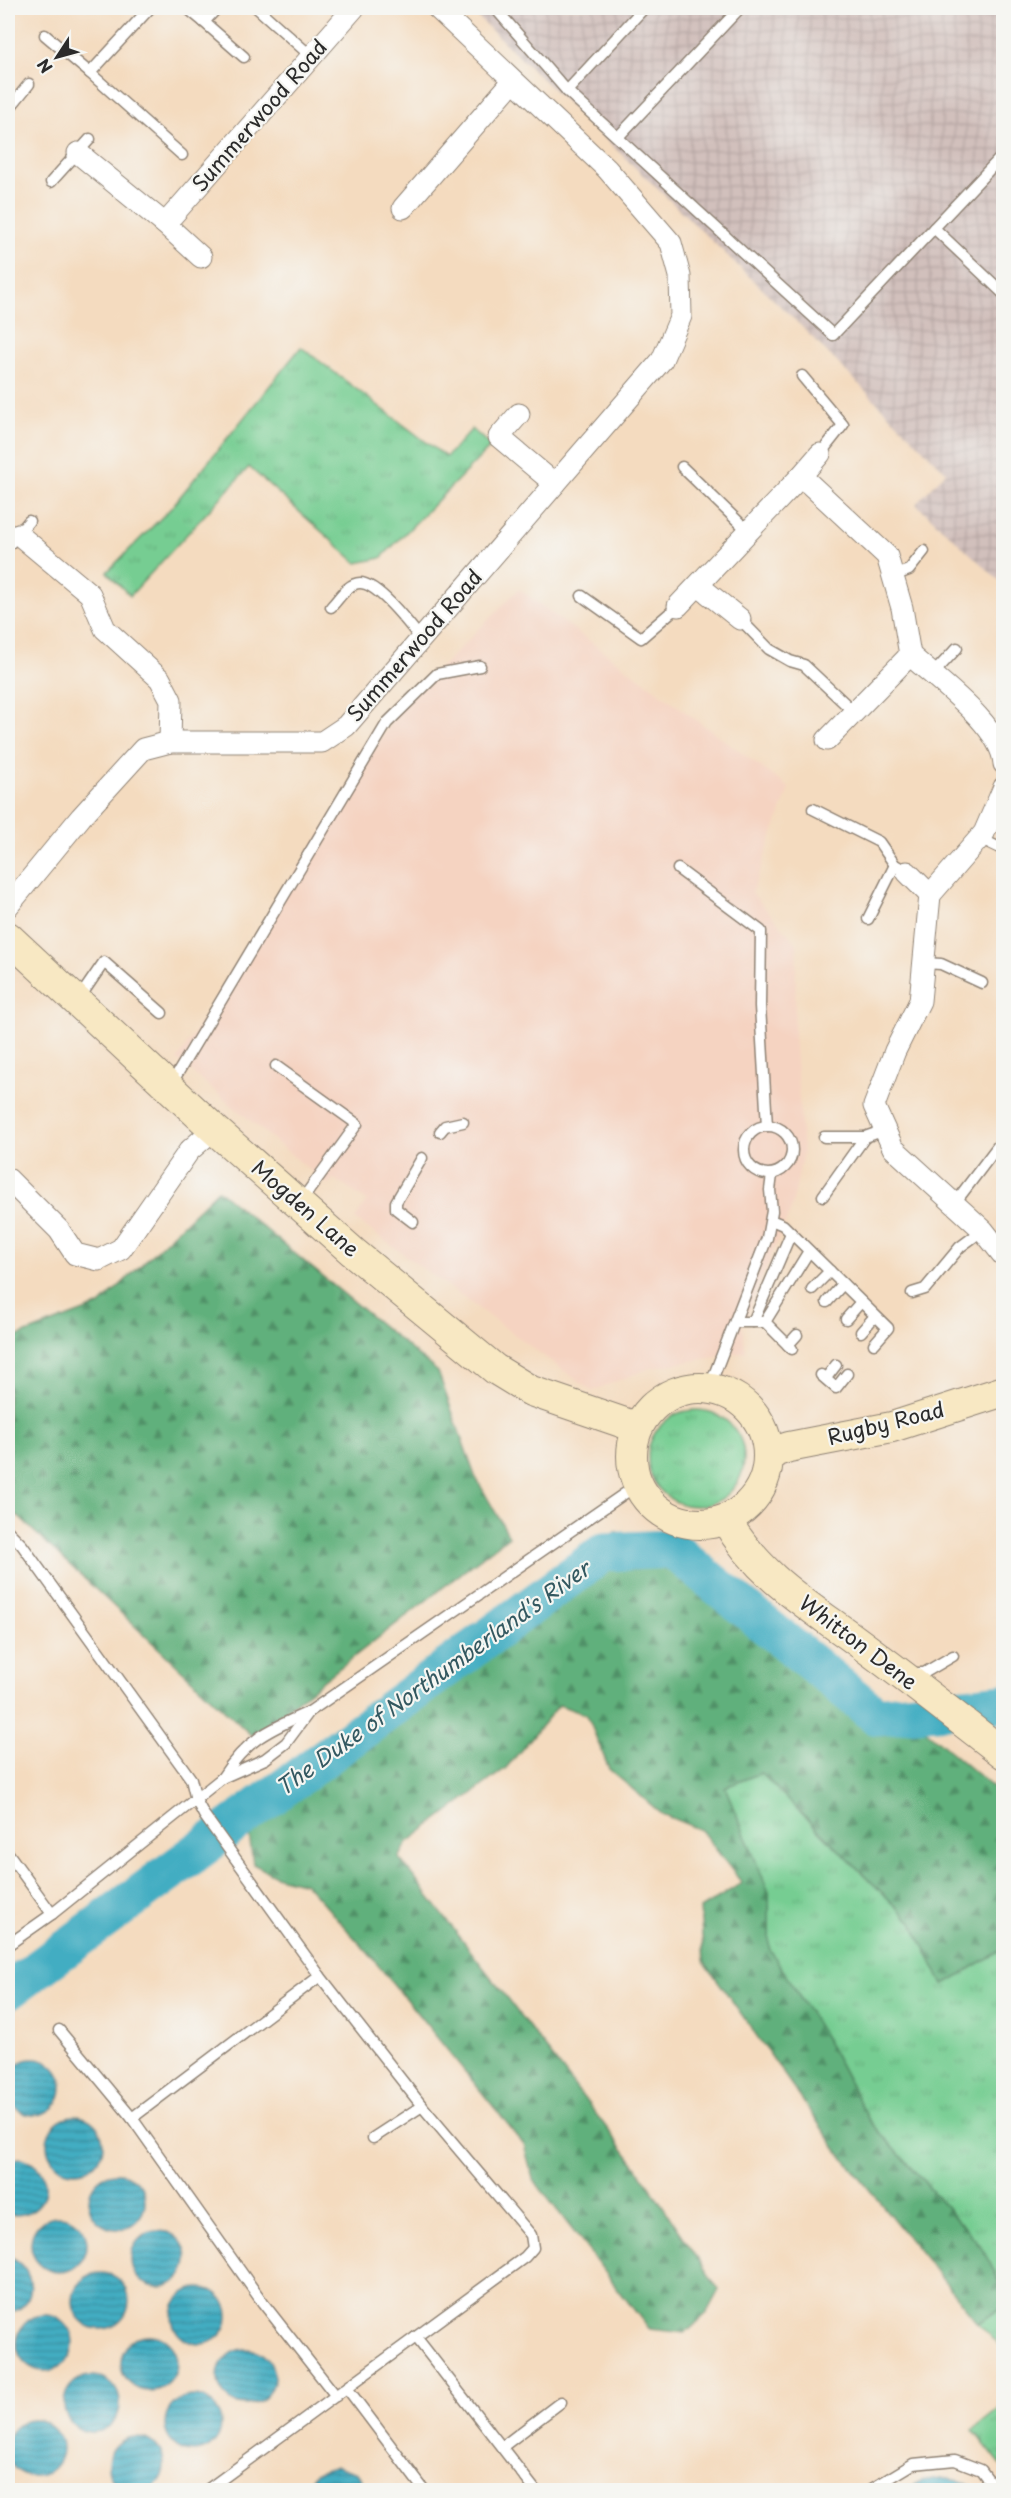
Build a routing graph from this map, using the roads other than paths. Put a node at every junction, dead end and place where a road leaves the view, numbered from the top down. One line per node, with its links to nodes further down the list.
1 (150, 8): 14 (lane)
2 (187, 8): 10 (lane)
3 (217, 8): 10 (lane)
4 (257, 8): 13 (lane)
5 (354, 8): 13 (street, Summerwood Road)
6 (437, 8): 15 (street, Summerwood Road)
7 (495, 8): 17 (lane)
8 (644, 8): 17 (lane)
9 (740, 8): 19 (lane)
10 (204, 22): 12 (lane)
11 (45, 35): 14 (lane)
12 (244, 57)
13 (312, 57): 25 (street, Summerwood Road)
14 (90, 73): 22 (lane)
15 (513, 81): 24 (street); 34 (street, Summerwood Road)
16 (29, 84): 18 (lane)
17 (567, 91): 19 (lane)
18 (8, 110)
19 (618, 136): 26 (lane)
20 (84, 146): 23 (lane); 25 (street)
21 (1004, 154): 26 (lane)
22 (182, 155)
23 (51, 182)
24 (403, 208)
25 (165, 224): 27 (street)
26 (934, 228): 28 (lane)
27 (201, 257)
28 (1004, 294)
29 (802, 376): 31 (lane)
30 (519, 414): 34 (street)
31 (820, 454): 33 (street)
32 (682, 467): 35 (lane)
33 (801, 476): 35 (street); 38 (street)
34 (555, 484): 44 (street, Summerwood Road)
35 (748, 531): 39 (street)
36 (18, 533): 51 (street)
37 (924, 551): 38 (lane)
38 (893, 576): 46 (street)
39 (699, 586): 41 (street); 43 (street)
40 (582, 596): 41 (lane)
41 (678, 606)
42 (331, 607): 44 (lane)
43 (740, 619): 49 (lane)
44 (421, 639): 51 (street, Summerwood Road)
45 (957, 648): 48 (lane)
46 (910, 655): 48 (street); 49 (street)
47 (480, 666): 69 (lane)
48 (932, 675): 52 (street)
49 (854, 712): 50 (street)
50 (827, 740)
51 (170, 742): 61 (street, Summerwood Road)
52 (1003, 758): 53 (street)
53 (1004, 764)
54 (1004, 787): 56 (street)
55 (813, 809): 58 (lane)
56 (980, 838): 57 (lane); 60 (street)
57 (1004, 850)
58 (901, 868): 60 (street); 62 (lane)
59 (678, 869): 71 (lane)
60 (930, 895): 64 (street)
61 (8, 906)
62 (868, 920)
63 (8, 937): 66 (street, Mogden Lane)
64 (924, 963): 65 (lane); 74 (street)
65 (982, 984)
66 (76, 1003): 67 (lane); 69 (street, Mogden Lane)
67 (162, 1013)
68 (276, 1066): 81 (lane)
69 (169, 1088): 72 (street, Mogden Lane)
70 (463, 1122): 73 (lane)
71 (767, 1126): 78 (lane); 78 (lane)
72 (214, 1129): 79 (street); 81 (street, Mogden Lane)
73 (440, 1132)
74 (875, 1133): 75 (lane); 80 (lane); 82 (street)
75 (824, 1137)
76 (1004, 1138): 82 (lane)
77 (422, 1158): 84 (lane)
78 (772, 1175): 83 (lane)
79 (8, 1179)
80 (823, 1196)
81 (299, 1204): 109 (street, Mogden Lane)
82 (954, 1204): 85 (street)
83 (771, 1220): 86 (lane); 97 (lane)
84 (412, 1222)
85 (983, 1230): 88 (street); 92 (lane)
86 (791, 1233): 87 (lane); 98 (lane)
87 (809, 1251): 89 (lane); 99 (lane)
88 (1003, 1255)
89 (830, 1271): 90 (lane); 91 (lane)
90 (843, 1284): 93 (lane); 94 (lane)
91 (812, 1289)
92 (912, 1293)
93 (827, 1302)
94 (861, 1302): 95 (lane); 96 (lane)
95 (875, 1316): 102 (lane); 104 (lane)
96 (846, 1319)
97 (735, 1322): 98 (lane); 107 (lane)
98 (753, 1322): 99 (lane)
99 (765, 1322): 101 (lane)
100 (783, 1323): 101 (lane)
101 (775, 1332): 103 (lane)
102 (861, 1332)
103 (797, 1335)
104 (874, 1344)
105 (836, 1365): 106 (lane)
106 (847, 1374)
107 (709, 1389): 109 (street); 110 (street)
108 (1004, 1391): 110 (street, Rugby Road)
109 (636, 1427): 111 (street)
110 (768, 1454): 112 (street)
111 (637, 1485): 112 (street); 116 (lane)
112 (726, 1520): 115 (street, Whitton Dene)
113 (8, 1531): 119 (lane)
114 (953, 1656): 115 (lane)
115 (908, 1679): 117 (street, Whitton Dene)
116 (309, 1712): 118 (lane); 118 (lane)
117 (1004, 1754)
118 (222, 1778): 119 (lane)
119 (196, 1800): 121 (lane); 123 (lane)
120 (8, 1854): 121 (lane)
121 (52, 1914): 122 (lane)
122 (8, 1945)
123 (320, 1976): 125 (lane); 126 (lane)
124 (59, 2030): 126 (lane)
125 (422, 2106): 127 (lane); 128 (lane)
126 (132, 2118): 130 (lane)
127 (373, 2138)
128 (416, 2337): 129 (lane); 132 (lane)
129 (347, 2388): 130 (lane); 134 (lane)
130 (336, 2396): 133 (lane)
131 (561, 2402): 132 (lane)
132 (502, 2447): 135 (lane)
133 (207, 2490)
134 (424, 2490)
135 (535, 2490)
136 (870, 2490): 137 (lane)
137 (996, 2490)

